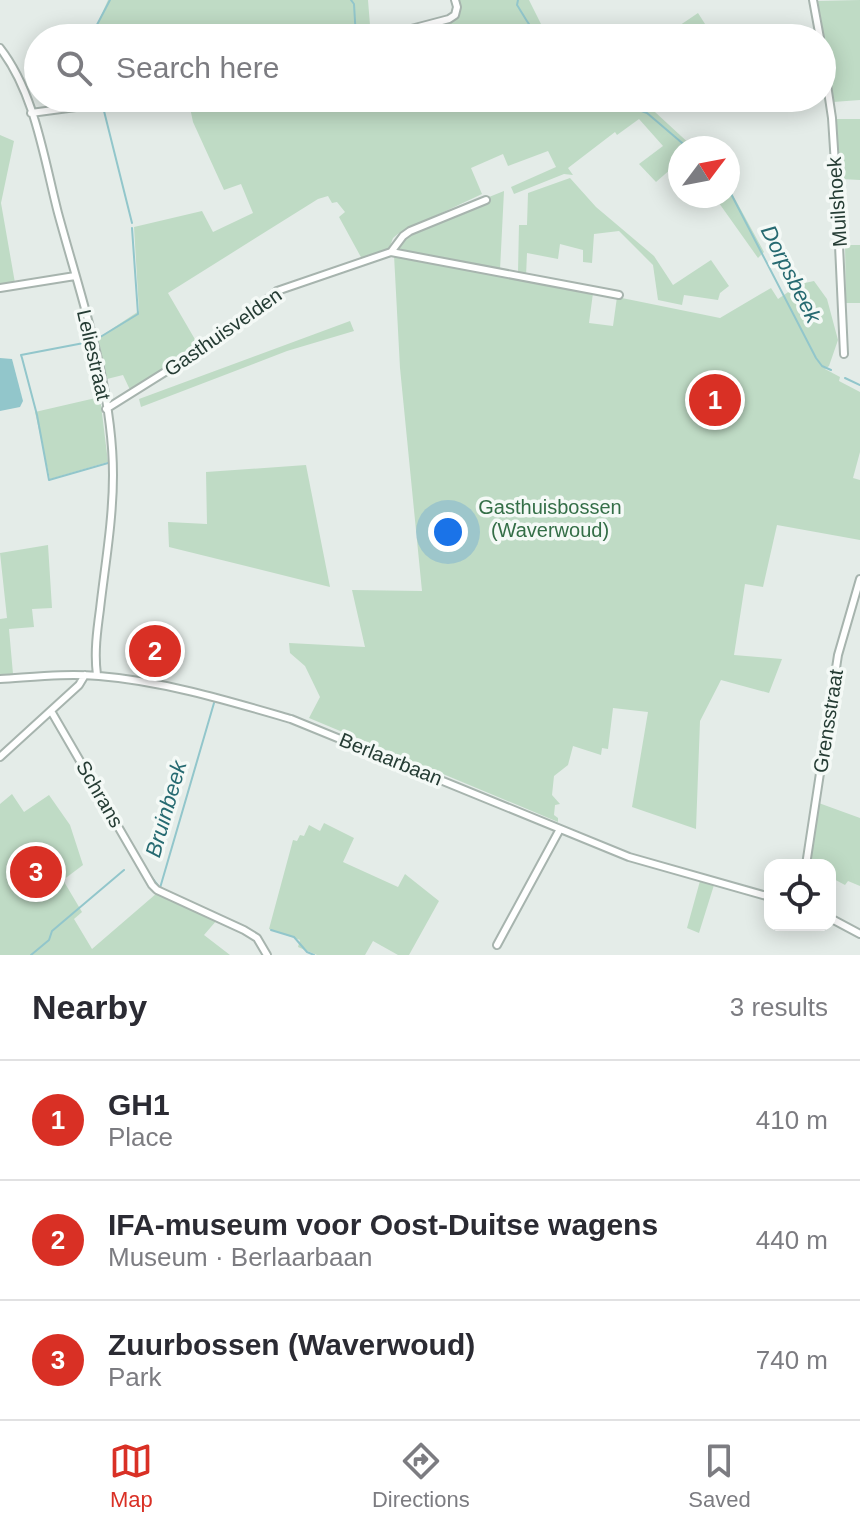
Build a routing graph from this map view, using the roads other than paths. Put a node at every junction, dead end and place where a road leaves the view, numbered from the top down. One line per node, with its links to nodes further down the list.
1 (455, 0): 3 (street)
2 (813, 0): 4 (street)
3 (430, 24)
4 (817, 24)
5 (0, 48): 6 (street, Leliestraat)
6 (24, 95)
7 (38, 112): 9 (street)
8 (829, 112): 15 (street, Muilshoek)
9 (31, 113): 12 (street, Leliestraat)
10 (486, 200): 11 (street, Gasthuisvelden)
11 (391, 252): 14 (street, Gasthuisvelden); 16 (street, Gasthuisvelden)
12 (75, 276): 13 (street); 16 (street, Leliestraat)
13 (0, 288)
14 (619, 295)
15 (844, 354)
16 (106, 409): 19 (street, Leliestraat)
17 (860, 579): 24 (street, Grensstraat)
18 (85, 675): 19 (street, Berlaarbaan); 20 (street, Berlaarbaan); 21 (street)
19 (97, 675): 23 (street, Berlaarbaan)
20 (0, 679)
21 (51, 711): 22 (street); 29 (street, Schrans)
22 (0, 757)
23 (560, 829): 25 (street, Berlaarbaan); 28 (street)
24 (807, 859)
25 (764, 895)
26 (836, 921): 27 (street)
27 (860, 934)
28 (497, 945)
29 (265, 954)

